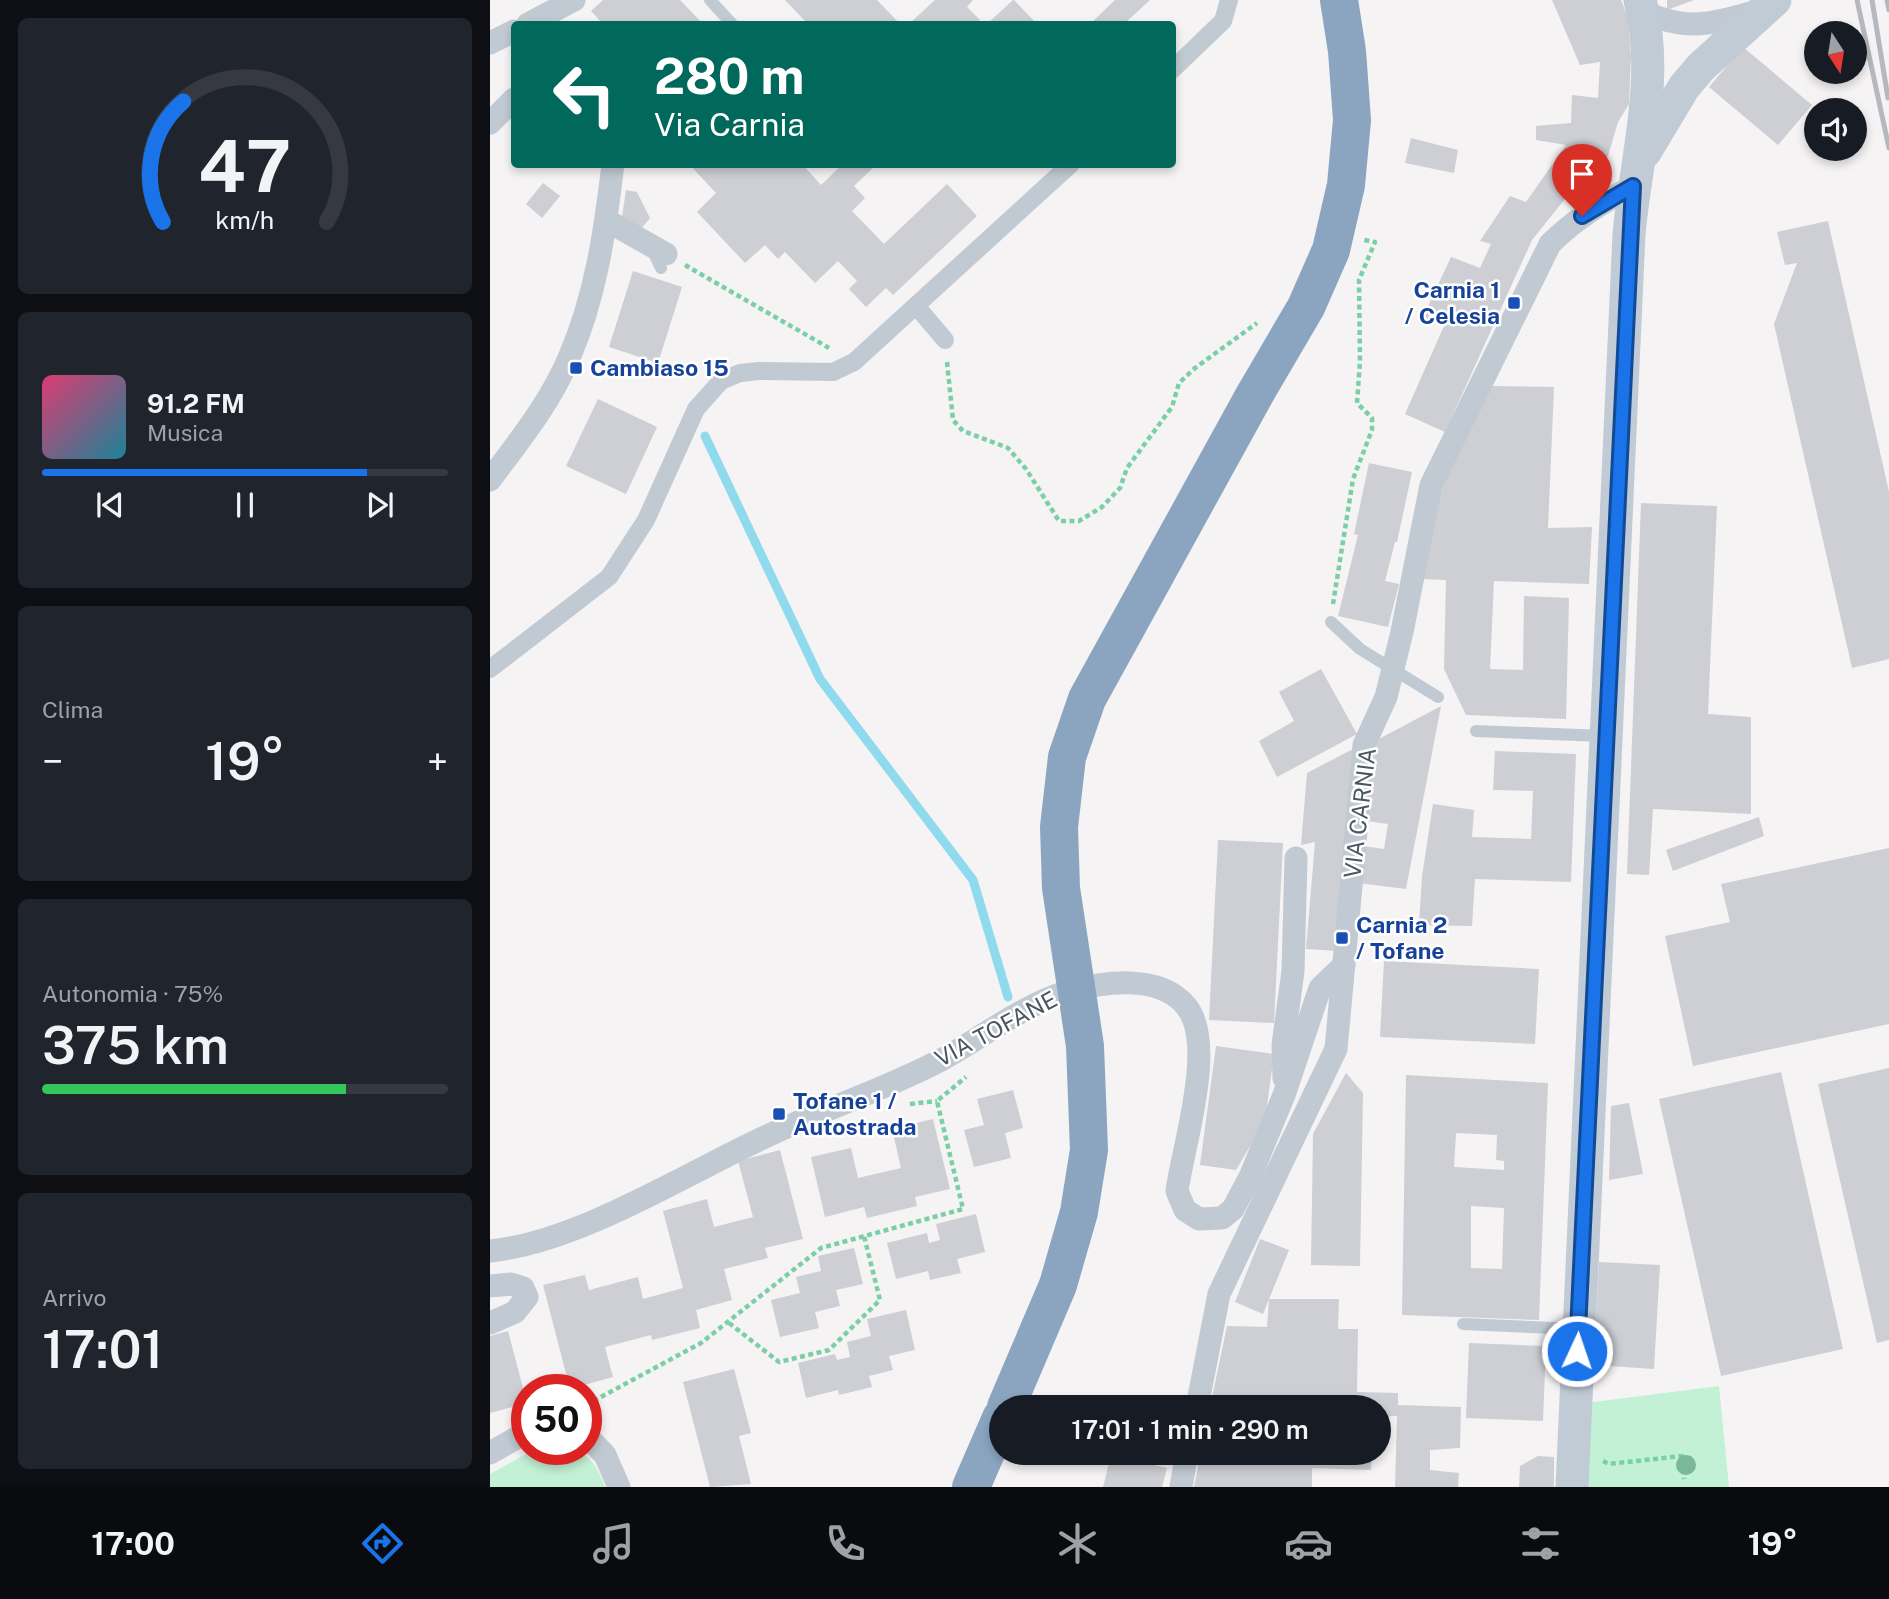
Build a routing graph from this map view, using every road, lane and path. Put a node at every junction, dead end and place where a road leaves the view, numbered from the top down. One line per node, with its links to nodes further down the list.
1 (574, 0): 7 (street)
2 (710, 0): 8 (lane)
3 (1230, 0): 11 (street)
4 (1339, 0): 44 (highway)
5 (1772, 4): 6 (street); 16 (main road)
6 (1641, 5): 16 (main road)
7 (534, 21)
8 (729, 21)
9 (511, 32): 10 (street)
10 (490, 43)
11 (1176, 66)
12 (511, 102): 13 (street)
13 (490, 123)
14 (612, 168): 17 (street)
15 (1067, 168): 20 (street)
16 (1636, 175): 26 (street, VIA CARNIA); 30 (main road)
17 (606, 220): 19 (street); 24 (street)
18 (1360, 239): 25 (path)
19 (659, 256): 23 (path)
20 (918, 308): 22 (street); 23 (street)
21 (1262, 318): 22 (path)
22 (945, 340)
23 (854, 362): 27 (street)
24 (490, 480)
25 (1331, 622): 26 (lane)
26 (1393, 668): 28 (lane); 32 (street, VIA CARNIA)
27 (490, 669)
28 (1438, 697)
29 (1476, 731): 30 (lane)
30 (1605, 736): 43 (main road)
31 (1296, 858): 34 (street, VIA TOFANE)
32 (1344, 965): 34 (street, VIA TOFANE); 45 (street, VIA CARNIA)
33 (969, 1075): 35 (path, VIA TOFANE)
34 (1284, 1095): 38 (street, VIA TOFANE)
35 (937, 1101): 36 (path); 37 (path, VIA TOFANE)
36 (920, 1103)
37 (864, 1236): 41 (path, VIA TOFANE); 41 (path)
38 (490, 1251)
39 (490, 1286): 40 (street)
40 (490, 1323)
41 (729, 1323): 46 (path, VIA TOFANE)
42 (1463, 1324): 43 (lane)
43 (1578, 1329): 59 (main road)
44 (1011, 1395)
45 (1198, 1395)
46 (602, 1396)
47 (511, 1441): 50 (street)
48 (989, 1446): 57 (highway)
49 (602, 1452): 56 (street)
50 (490, 1453)
51 (1601, 1457): 52 (path)
52 (1681, 1458): 53 (path); 55 (path)
53 (1692, 1458)
54 (1185, 1465): 58 (street)
55 (1684, 1479)
56 (619, 1487)
57 (971, 1487)
58 (1181, 1487)
59 (1572, 1487)

